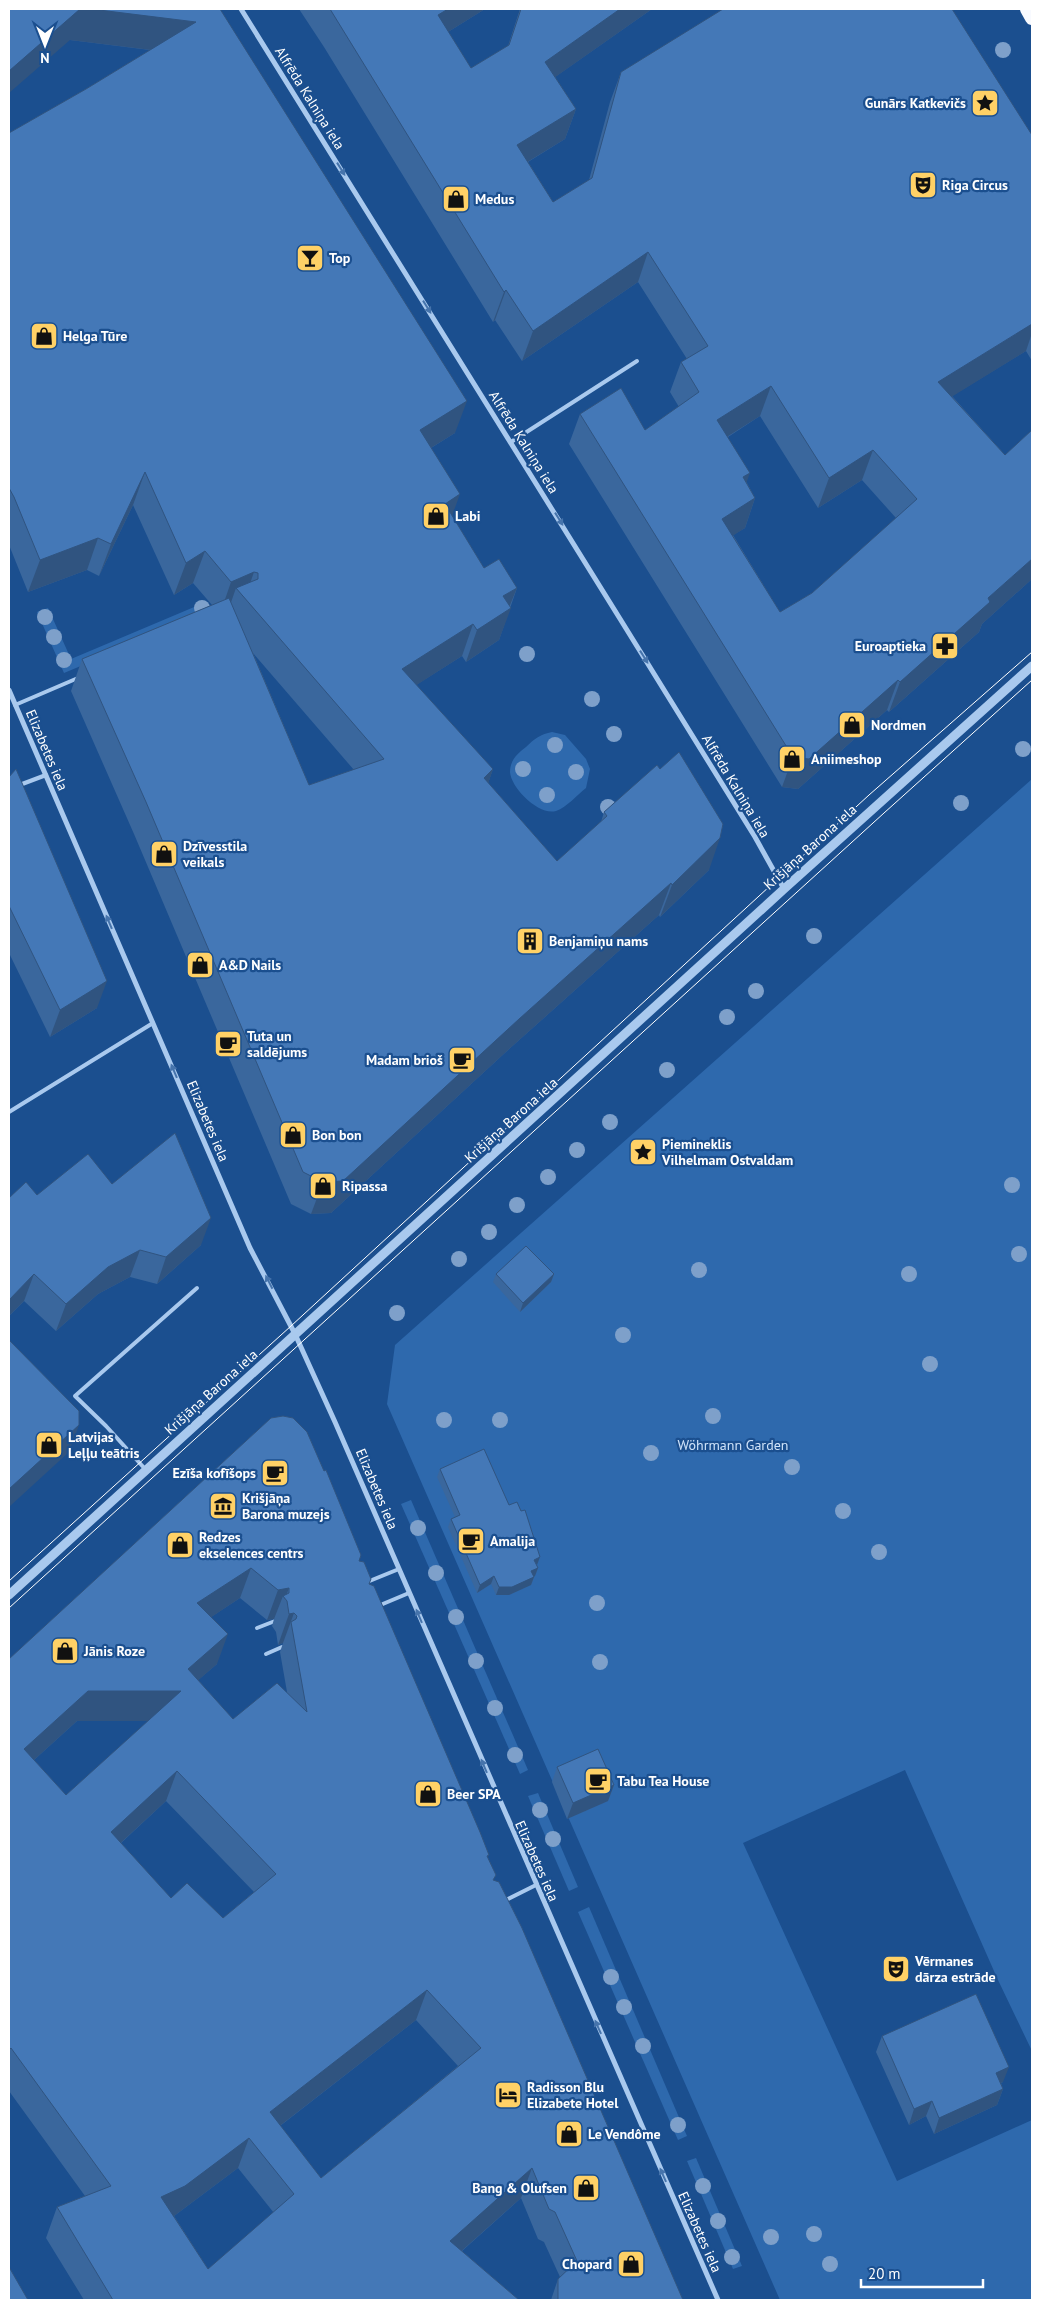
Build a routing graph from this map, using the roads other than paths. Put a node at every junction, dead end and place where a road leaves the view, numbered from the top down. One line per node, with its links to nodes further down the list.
1 (241, 9): 5 (street, Alfrēda Kalniņa iela, one-way to 5)
2 (1026, 9): 3 (highway)
3 (1032, 18)
4 (637, 362): 5 (lane)
5 (511, 442): 12 (street, Alfrēda Kalniņa iela, one-way to 12)
6 (1032, 666): 12 (street, Krišjāņa Barona iela)
7 (81, 677): 9 (lane)
8 (9, 690): 9 (street, Elizabetes iela)
9 (15, 705): 10 (street, Elizabetes iela)
10 (46, 775): 11 (street); 13 (street, Elizabetes iela, one-way to 10)
11 (9, 789)
12 (784, 889): 16 (street, Krišjāņa Barona iela)
13 (154, 1023): 14 (lane); 16 (street, Elizabetes iela, one-way to 13)
14 (9, 1112)
15 (197, 1288): 17 (lane)
16 (295, 1334): 17 (street, Krišjāņa Barona iela); 18 (street, Elizabetes iela)
17 (146, 1470): 21 (street, Krišjāņa Barona iela)
18 (399, 1569): 19 (lane); 20 (street, Elizabetes iela)
19 (359, 1586)
20 (409, 1593): 22 (lane); 27 (street, Elizabetes iela, one-way to 20)
21 (9, 1594)
22 (370, 1610)
23 (275, 1621): 24 (lane)
24 (257, 1628)
25 (282, 1647): 26 (lane)
26 (266, 1654)
27 (536, 1885): 28 (lane); 29 (street, Elizabetes iela, one-way to 27)
28 (499, 1903)
29 (718, 2300)

